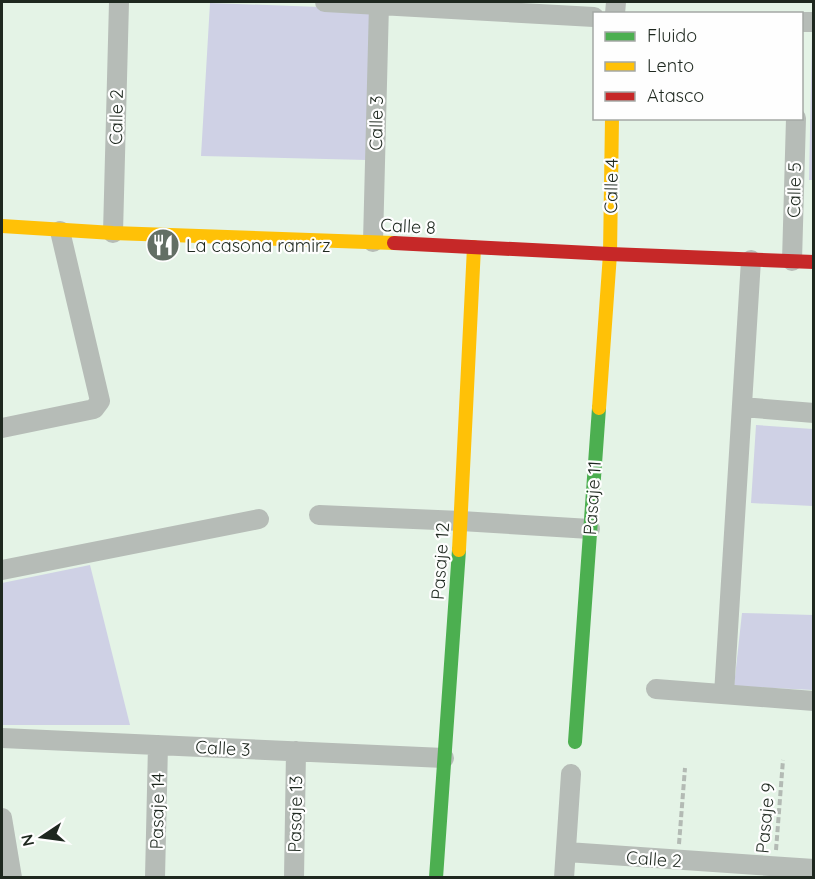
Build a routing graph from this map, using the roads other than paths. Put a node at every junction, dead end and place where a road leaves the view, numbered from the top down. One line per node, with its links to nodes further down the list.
1 (119, 2): 9 (street, Calle 2)
2 (325, 2): 3 (street)
3 (379, 4): 4 (street); 10 (street, Calle 3)
4 (593, 17)
5 (612, 120): 12 (street, Calle 4)
6 (796, 120): 14 (street, Calle 5)
7 (2, 226): 8 (street, Calle 8)
8 (60, 231): 9 (street, Calle 8); 18 (street)
9 (113, 233): 10 (street, Calle 8)
10 (373, 242): 11 (street, Calle 8)
11 (474, 248): 12 (street, Calle 8); 21 (street, Pasaje 12)
12 (610, 254): 13 (street, Calle 8); 22 (street, Pasaje 11)
13 (751, 260): 14 (street, Calle 8); 16 (street)
14 (792, 261): 15 (street, Calle 8)
15 (813, 262)
16 (742, 407): 17 (street); 25 (street)
17 (813, 413)
18 (2, 428)
19 (319, 515): 21 (street)
20 (259, 519): 23 (street)
21 (461, 521): 22 (street); 31 (street, Pasaje 12)
22 (590, 529): 28 (street, Pasaje 11)
23 (2, 570)
24 (656, 689): 25 (street)
25 (724, 694): 26 (street)
26 (813, 701)
27 (2, 738): 29 (street, Calle 3)
28 (575, 742)
29 (158, 745): 30 (street, Calle 3); 37 (street, Pasaje 14)
30 (297, 751): 31 (street, Calle 3); 38 (street, Pasaje 13)
31 (444, 758): 39 (street, Pasaje 12)
32 (571, 774): 34 (street)
33 (2, 818): 36 (street)
34 (567, 852): 35 (street, Calle 2); 40 (street)
35 (813, 869)
36 (12, 878)
37 (155, 878)
38 (294, 878)
39 (436, 878)
40 (564, 878)

